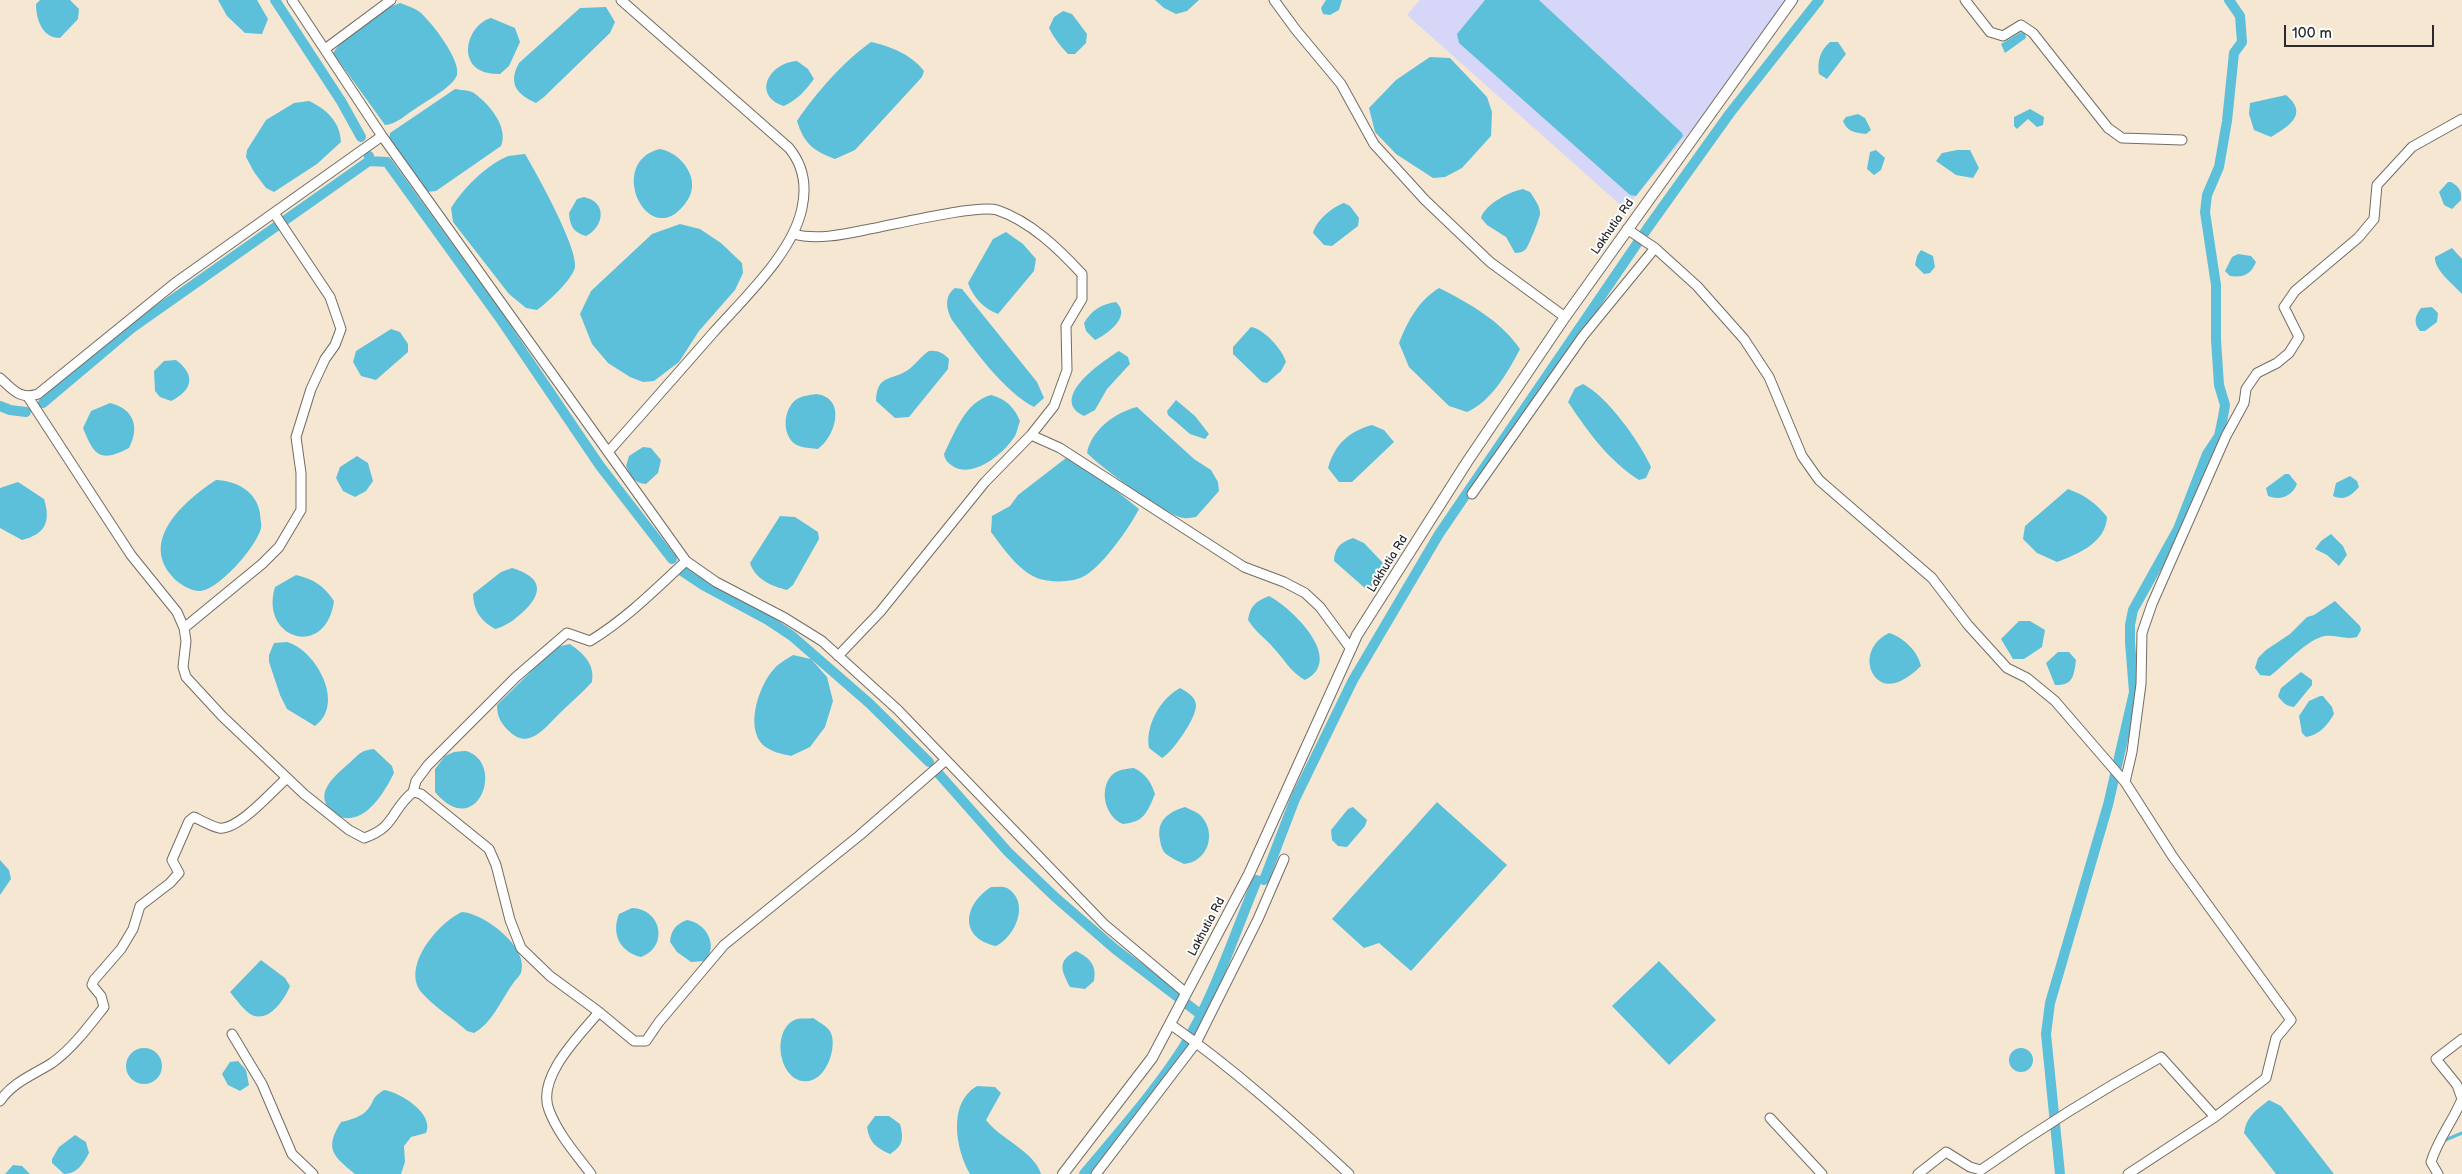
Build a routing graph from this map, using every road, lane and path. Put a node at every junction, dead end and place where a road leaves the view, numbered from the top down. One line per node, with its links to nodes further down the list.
1 (292, 0): 7 (street)
2 (391, 0): 7 (street)
3 (621, 0): 13 (street)
4 (1274, 0): 15 (street)
5 (1792, 0): 12 (street, Lakhutia Rd)
6 (1965, 0): 10 (street)
7 (324, 49): 9 (street)
8 (2462, 119): 27 (street)
9 (382, 136): 11 (street); 19 (street)
10 (2182, 140)
11 (274, 213): 17 (street); 22 (street)
12 (1627, 228): 14 (street); 15 (street, Lakhutia Rd)
13 (793, 234): 18 (street); 19 (street)
14 (1655, 248): 20 (street); 27 (street)
15 (1565, 317): 23 (street, Lakhutia Rd)
16 (0, 378): 17 (street)
17 (28, 397): 22 (street)
18 (1031, 435): 23 (street); 24 (street)
19 (608, 452): 21 (street)
20 (1472, 494)
21 (686, 561): 24 (street); 28 (street)
22 (184, 628): 26 (street)
23 (1351, 649): 30 (street, Lakhutia Rd)
24 (838, 656): 25 (street)
25 (946, 760): 30 (street); 31 (street)
26 (286, 778): 28 (street); 36 (street)
27 (2125, 782): 37 (street)
28 (413, 792): 31 (street)
29 (1284, 859): 35 (street)
30 (1186, 993): 32 (street, Lakhutia Rd)
31 (600, 1012): 40 (street)
32 (1170, 1024): 35 (street); 41 (street, Lakhutia Rd)
33 (232, 1034): 39 (street)
34 (2462, 1039): 47 (street)
35 (1196, 1043): 42 (street); 43 (street)
36 (0, 1101)
37 (2214, 1117): 45 (street); 46 (street)
38 (1770, 1118): 44 (street)
39 (313, 1174)
40 (591, 1174)
41 (1063, 1174)
42 (1096, 1174)
43 (1348, 1174)
44 (1822, 1174)
45 (1918, 1174)
46 (2128, 1174)
47 (2438, 1174)

